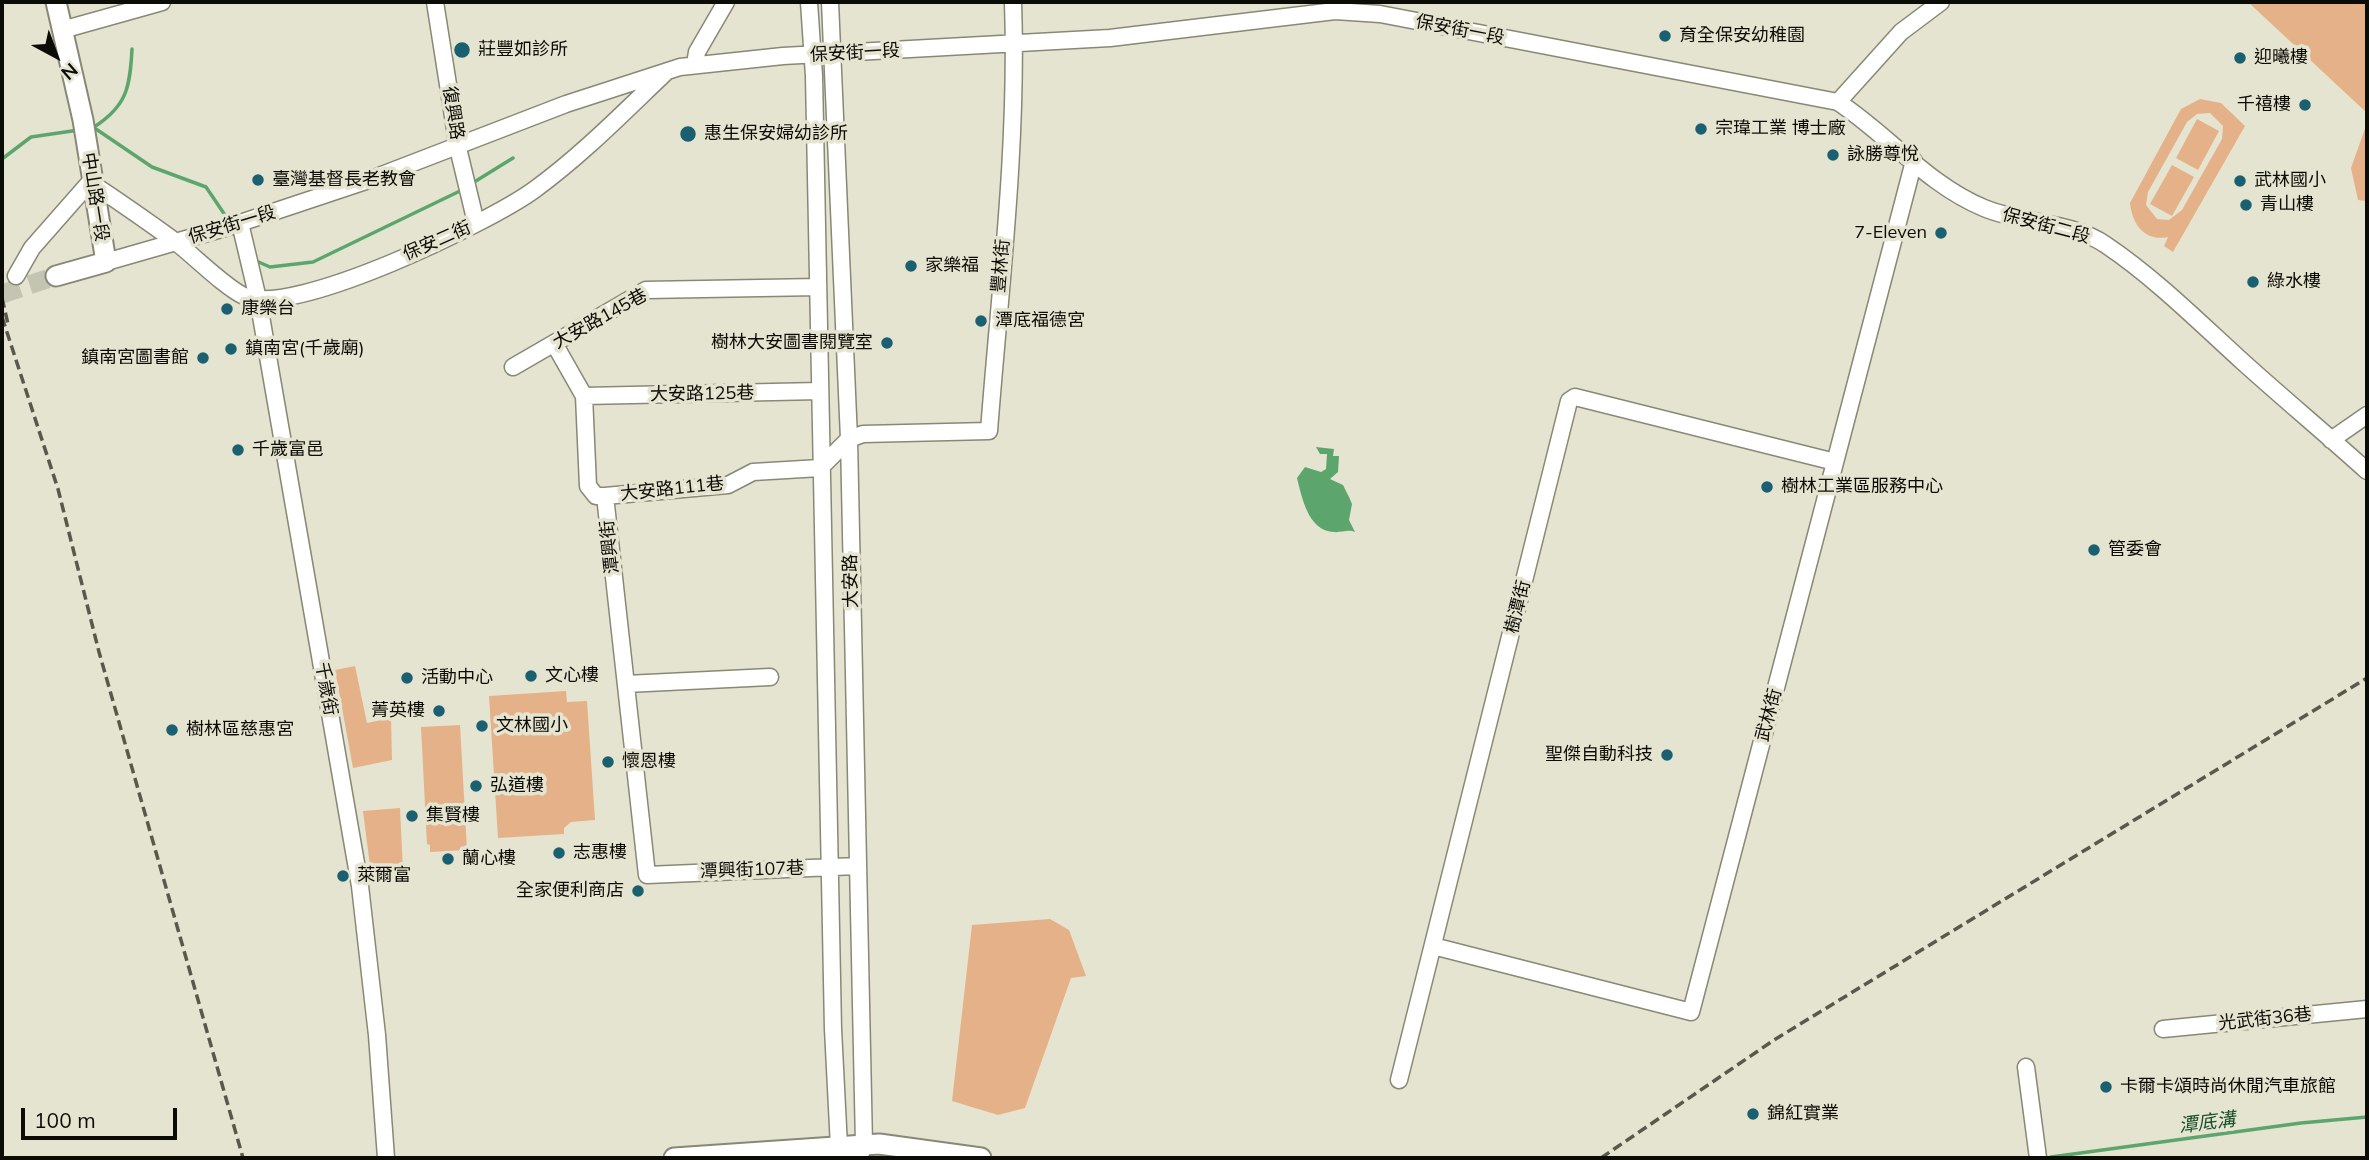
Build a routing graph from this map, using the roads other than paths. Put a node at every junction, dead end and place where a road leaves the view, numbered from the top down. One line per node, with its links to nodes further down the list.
1 (56, 2): 10 (main road, 中山路一段)
2 (159, 2): 10 (street)
3 (435, 2): 18 (street, 復興路)
4 (726, 2): 14 (street)
5 (809, 2): 13 (street, 大安路)
6 (830, 2): 12 (street, 大安路)
7 (1013, 2): 11 (street)
8 (1941, 2): 17 (street)
9 (1291, 8): 11 (street, 保安街一段); 16 (street, 保安街一段)
10 (62, 30): 20 (main road, 中山路一段)
11 (1015, 45): 12 (street, 保安街一段); 34 (street, 豐林街)
12 (834, 54): 13 (street, 保安街一段); 34 (street, 大安路)
13 (813, 55): 14 (street, 保安街一段); 27 (street, 大安路)
14 (695, 64): 15 (street, 保安街一段)
15 (669, 69): 18 (street, 保安街一段); 21 (street, 保安二街)
16 (1681, 72): 17 (street, 保安街二段)
17 (1838, 103): 19 (street, 保安街二段)
18 (458, 148): 21 (street, 復興路); 22 (street, 保安街一段)
19 (1914, 161): 35 (street, 保安街二段); 36 (street, 武林街)
20 (90, 182): 23 (street); 24 (main road, 中山路一段); 25 (street)
21 (475, 223): 28 (street, 保安二街)
22 (234, 225): 23 (street, 保安街一段); 28 (street, 千歲街)
23 (176, 242): 24 (street, 保安街一段); 28 (street)
24 (106, 262): 26 (main road, 保安街一段)
25 (16, 276)
26 (56, 276)
27 (818, 287): 29 (street, 大安路145巷); 31 (street, 大安路)
28 (258, 299): 52 (street, 千歲街)
29 (555, 345): 30 (street, 大安路145巷); 32 (street, 潭興街)
30 (513, 367)
31 (820, 391): 32 (street, 大安路125巷); 37 (street, 大安路)
32 (584, 396): 39 (street, 潭興街)
33 (2367, 415): 35 (street)
34 (849, 439): 37 (street); 42 (street, 大安路)
35 (2330, 440): 38 (street, 保安街二段)
36 (1835, 462): 45 (street, 武林街); 45 (street, 樹潭街)
37 (820, 468): 39 (street, 大安路111巷); 43 (street, 大安路)
38 (2366, 471)
39 (605, 496): 41 (street, 潭興街)
40 (770, 677): 41 (street)
41 (626, 684): 44 (street, 潭興街)
42 (857, 866): 43 (street, 潭興街107巷); 50 (street, 大安路)
43 (829, 867): 44 (street, 潭興街107巷); 51 (street, 大安路)
44 (647, 875)
45 (1433, 946): 49 (street, 樹潭街)
46 (2367, 1009): 47 (street, 光武街36巷)
47 (2163, 1030)
48 (2025, 1067): 55 (street)
49 (1399, 1080)
50 (862, 1152): 51 (main road); 54 (main road)
51 (841, 1153): 53 (main road)
52 (386, 1158)
53 (674, 1158)
54 (981, 1158)
55 (2038, 1158)

